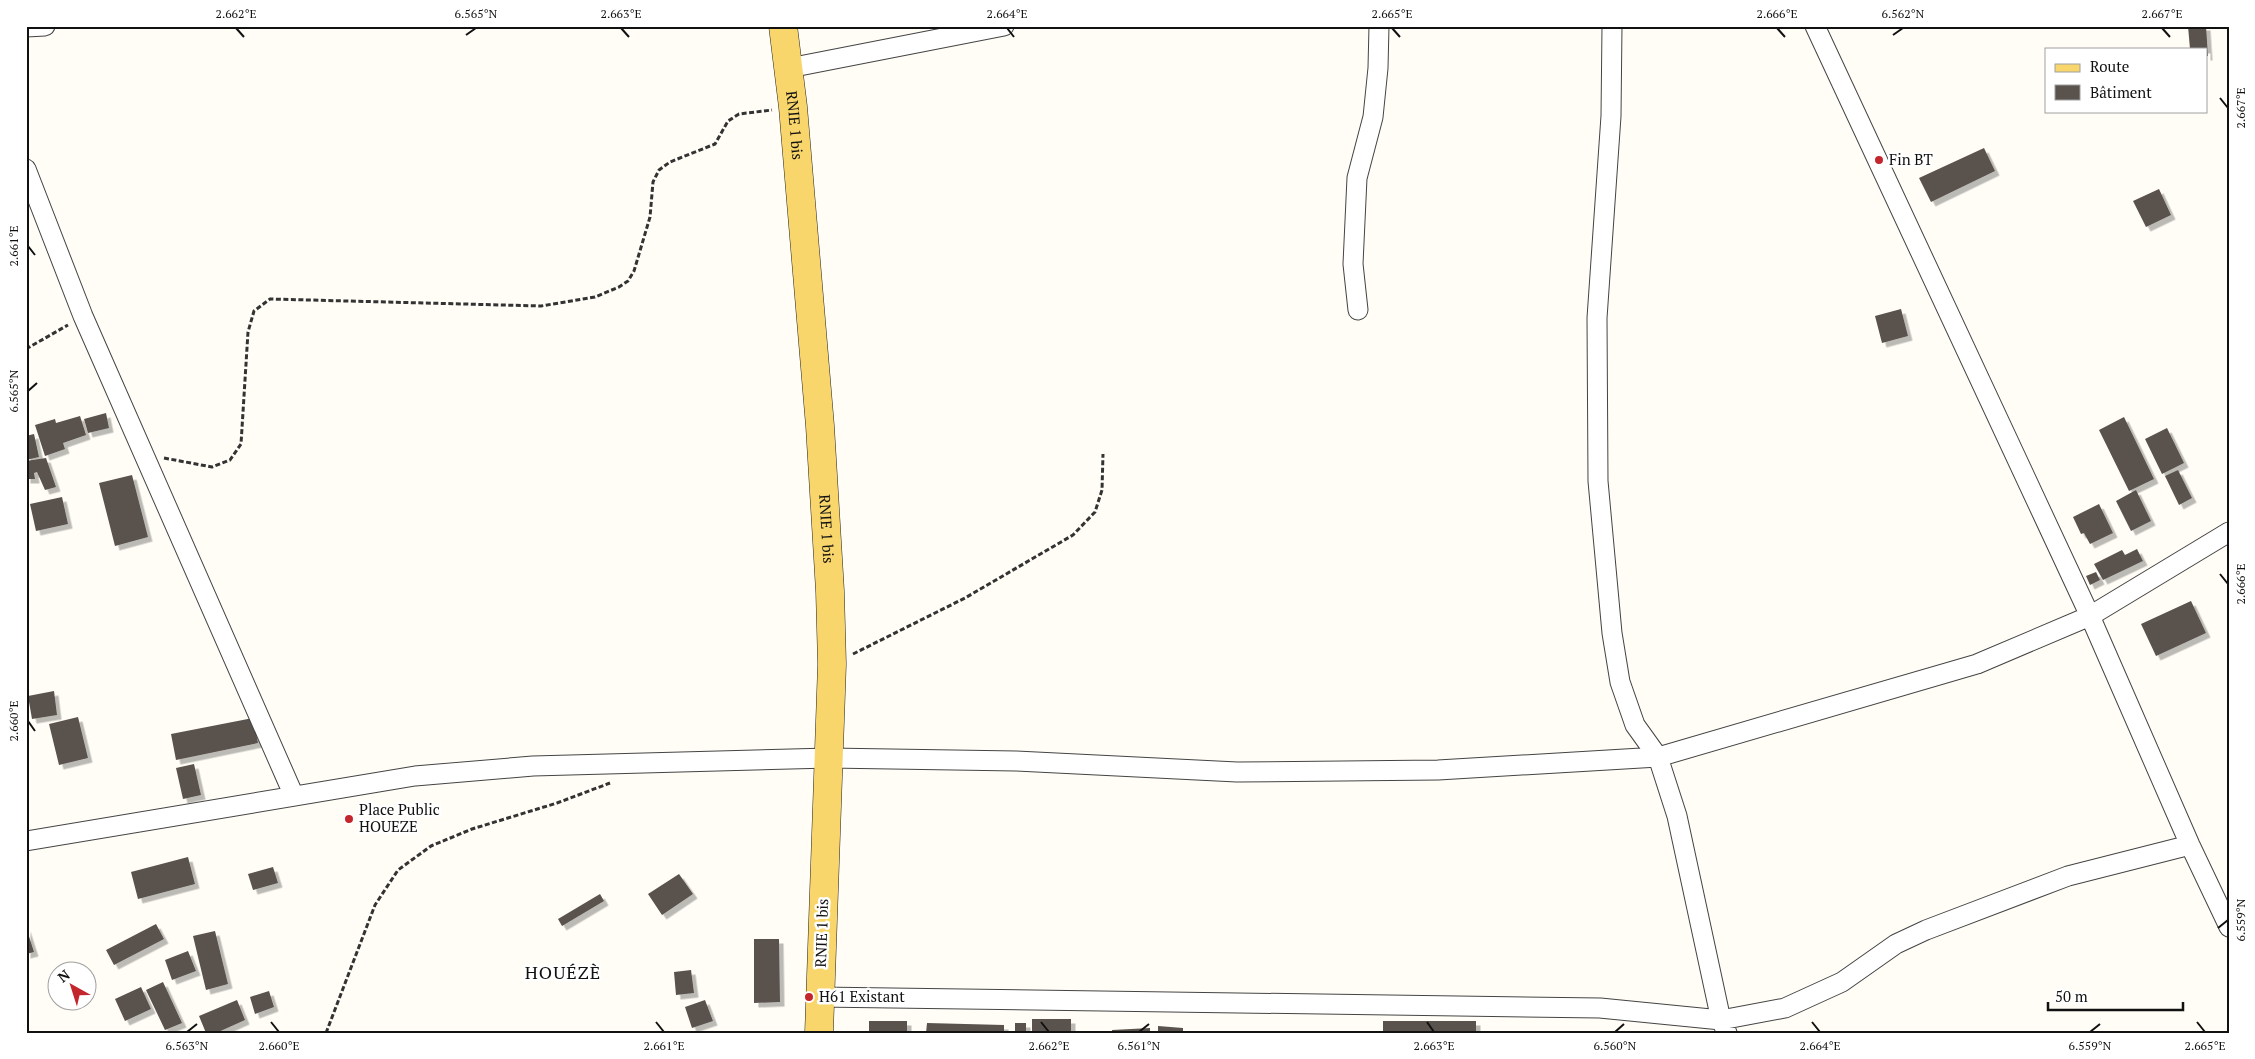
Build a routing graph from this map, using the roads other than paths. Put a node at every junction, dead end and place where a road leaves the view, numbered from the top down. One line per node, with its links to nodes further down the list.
1 (45, 26): 7 (street)
2 (783, 26): 8 (main road, RNIE 1 bis)
3 (1004, 26): 8 (street)
4 (1379, 26): 10 (street)
5 (1612, 26): 13 (street)
6 (1815, 26): 12 (street)
7 (26, 27)
8 (789, 68): 14 (main road, RNIE 1 bis)
9 (26, 169): 15 (street)
10 (1358, 310)
11 (2229, 532): 12 (street)
12 (2090, 616): 13 (street); 17 (street)
13 (1658, 757): 14 (street); 20 (street)
14 (829, 758): 15 (street); 19 (main road, RNIE 1 bis)
15 (294, 796): 16 (street)
16 (26, 841)
17 (2190, 845): 18 (street); 20 (street)
18 (2229, 927)
19 (819, 997): 20 (street); 21 (main road, RNIE 1 bis)
20 (1724, 1026)
21 (819, 1033)

